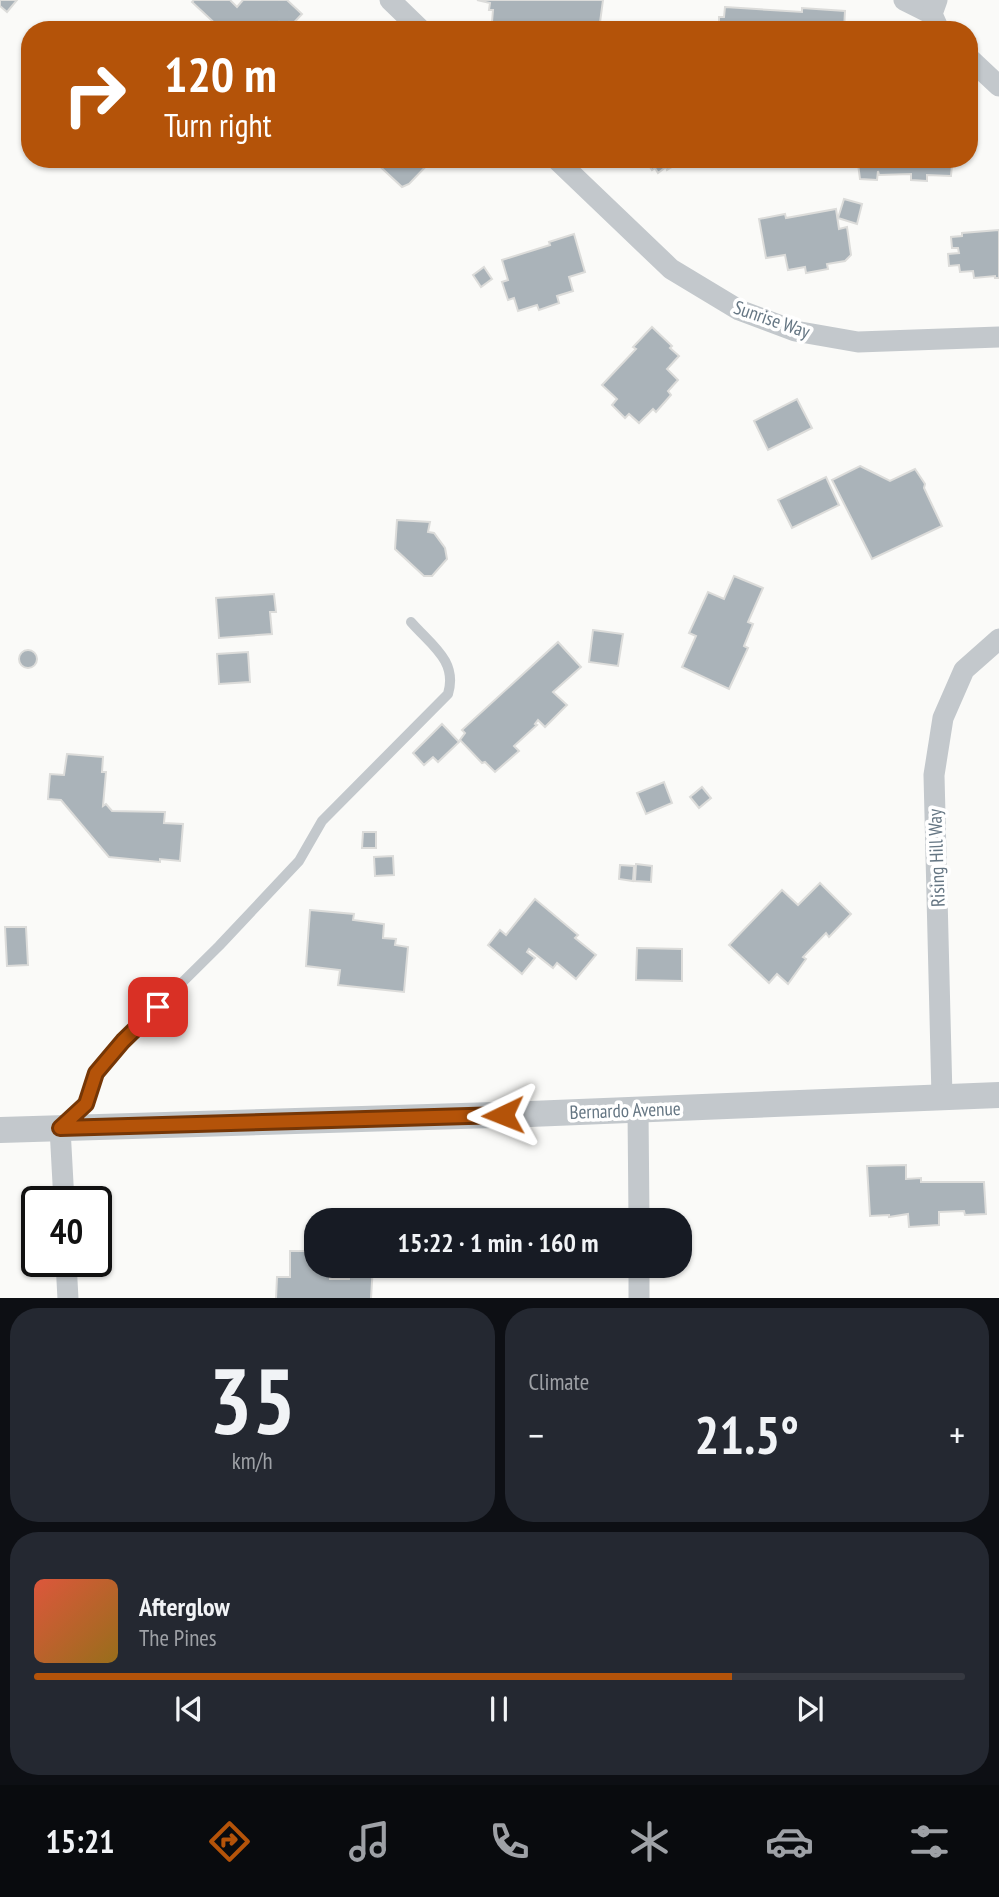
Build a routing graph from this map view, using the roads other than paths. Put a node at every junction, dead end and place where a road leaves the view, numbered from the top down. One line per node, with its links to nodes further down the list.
1 (390, 0): 4 (street)
2 (904, 0): 3 (street)
3 (936, 15)
4 (412, 21)
5 (978, 66): 6 (street)
6 (999, 86)
7 (565, 168): 8 (street, Sunrise Way)
8 (999, 337)
9 (411, 622): 14 (lane)
10 (999, 639): 12 (street, Rising Hill Way)
11 (999, 1095): 12 (street, Bernardo Avenue)
12 (942, 1097): 13 (street, Bernardo Avenue)
13 (638, 1110): 14 (street, Bernardo Avenue); 17 (street)
14 (60, 1128): 15 (street, Bernardo Avenue); 16 (street)
15 (0, 1130)
16 (63, 1186)
17 (639, 1208)
18 (67, 1277): 20 (street)
19 (639, 1278): 21 (street)
20 (68, 1298)
21 (639, 1298)

